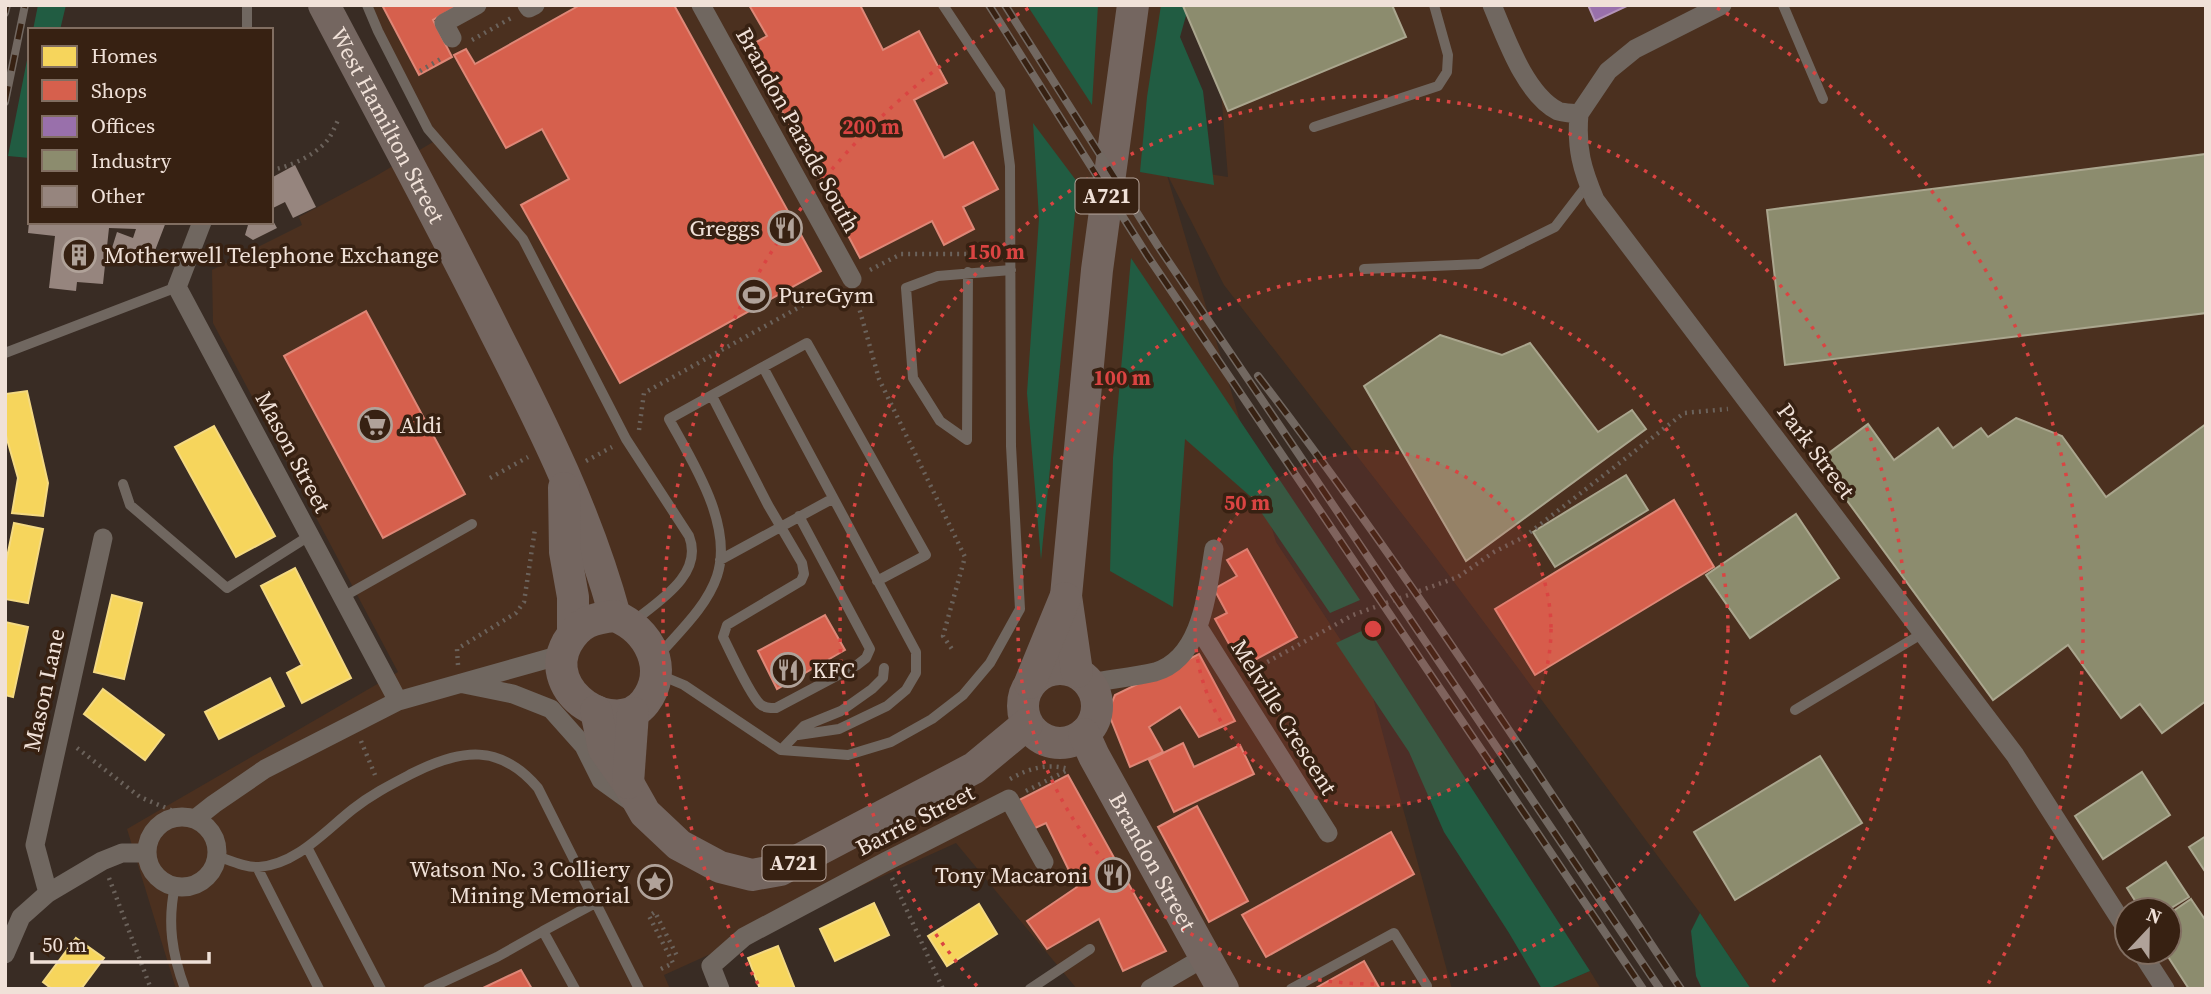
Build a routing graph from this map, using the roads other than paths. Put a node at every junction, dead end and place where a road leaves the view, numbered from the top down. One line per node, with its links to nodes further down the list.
1 (324, 5): 29 (main road, West Hamilton Street)
2 (367, 5): 42 (lane)
3 (477, 5): 15 (street)
4 (535, 5): 13 (street)
5 (701, 5): 24 (street, Brandon Parade South)
6 (943, 5): 21 (lane)
7 (1133, 5): 40 (main road, A721)
8 (1434, 5): 18 (lane)
9 (1492, 5): 17 (street)
10 (1722, 5): 17 (street)
11 (1783, 5): 16 (lane)
12 (247, 7): 14 (lane)
13 (522, 10)
14 (247, 28)
15 (458, 44)
16 (1823, 99)
17 (1579, 114): 19 (street, Park Street)
18 (1314, 127)
19 (1588, 184): 22 (lane); 44 (street, Park Street)
20 (201, 224): 25 (street)
21 (1011, 264): 23 (lane); 57 (lane)
22 (1364, 268)
23 (968, 272): 23 (lane)
24 (852, 279)
25 (177, 287): 26 (lane); 35 (street, Mason Street)
26 (5, 353)
27 (762, 367): 28 (lane); 31 (lane); 39 (lane)
28 (712, 396): 34 (lane); 38 (lane)
29 (564, 473): 42 (main road, West Hamilton Street); 45 (main road, West Hamilton Street)
30 (123, 484): 35 (lane)
31 (832, 499): 32 (lane); 39 (lane)
32 (799, 516): 34 (lane); 34 (lane)
33 (472, 524): 41 (lane)
34 (781, 525): 38 (lane)
35 (309, 536): 41 (street, Mason Street)
36 (103, 538): 69 (street, Mason Lane)
37 (1214, 549): 43 (street)
38 (720, 560): 46 (lane)
39 (877, 581): 56 (lane)
40 (1066, 596): 48 (main road, A721); 50 (main road, A721)
41 (343, 597): 51 (street, Mason Street)
42 (623, 620): 45 (main road); 46 (main road)
43 (1198, 627): 48 (street); 62 (street, Melville Crescent)
44 (1923, 633): 52 (lane); 71 (street, Park Street)
45 (567, 644): 49 (street); 53 (main road)
46 (655, 667): 54 (main road); 57 (lane)
47 (884, 668): 56 (lane)
48 (1084, 678): 50 (main road); 58 (main road, A721)
49 (460, 683): 51 (street); 60 (street)
50 (1030, 683): 55 (main road, A721)
51 (398, 701): 61 (street)
52 (1796, 710)
53 (596, 711): 54 (main road); 59 (main road, A721)
54 (633, 713): 59 (main road)
55 (1027, 724): 58 (main road); 60 (main road, A721)
56 (798, 735): 57 (lane)
57 (781, 750)
58 (1082, 753): 75 (main road, Brandon Street)
59 (628, 783): 60 (main road, A721)
60 (645, 813)
61 (195, 819): 64 (street); 65 (street)
62 (1328, 833)
63 (307, 847): 67 (lane); 70 (lane); 80 (lane)
64 (147, 853): 68 (street); 69 (street)
65 (217, 856): 67 (lane); 68 (street)
66 (1044, 862): 84 (street, Barrie Street)
67 (257, 867): 79 (lane)
68 (175, 887): 78 (lane)
69 (48, 893): 73 (street)
70 (597, 902): 72 (lane); 83 (lane)
71 (2113, 908)
72 (543, 931): 81 (lane); 82 (lane)
73 (7, 948)
74 (1090, 949): 85 (lane)
75 (1205, 957): 86 (street); 87 (main road, Brandon Street)
76 (2150, 966): 89 (street)
77 (1427, 986): 88 (lane)
78 (185, 989)
79 (319, 989)
80 (381, 989)
81 (428, 989)
82 (575, 989)
83 (639, 989)
84 (720, 989)
85 (1030, 989)
86 (1150, 989)
87 (1223, 989)
88 (1291, 989)
89 (2165, 989)

